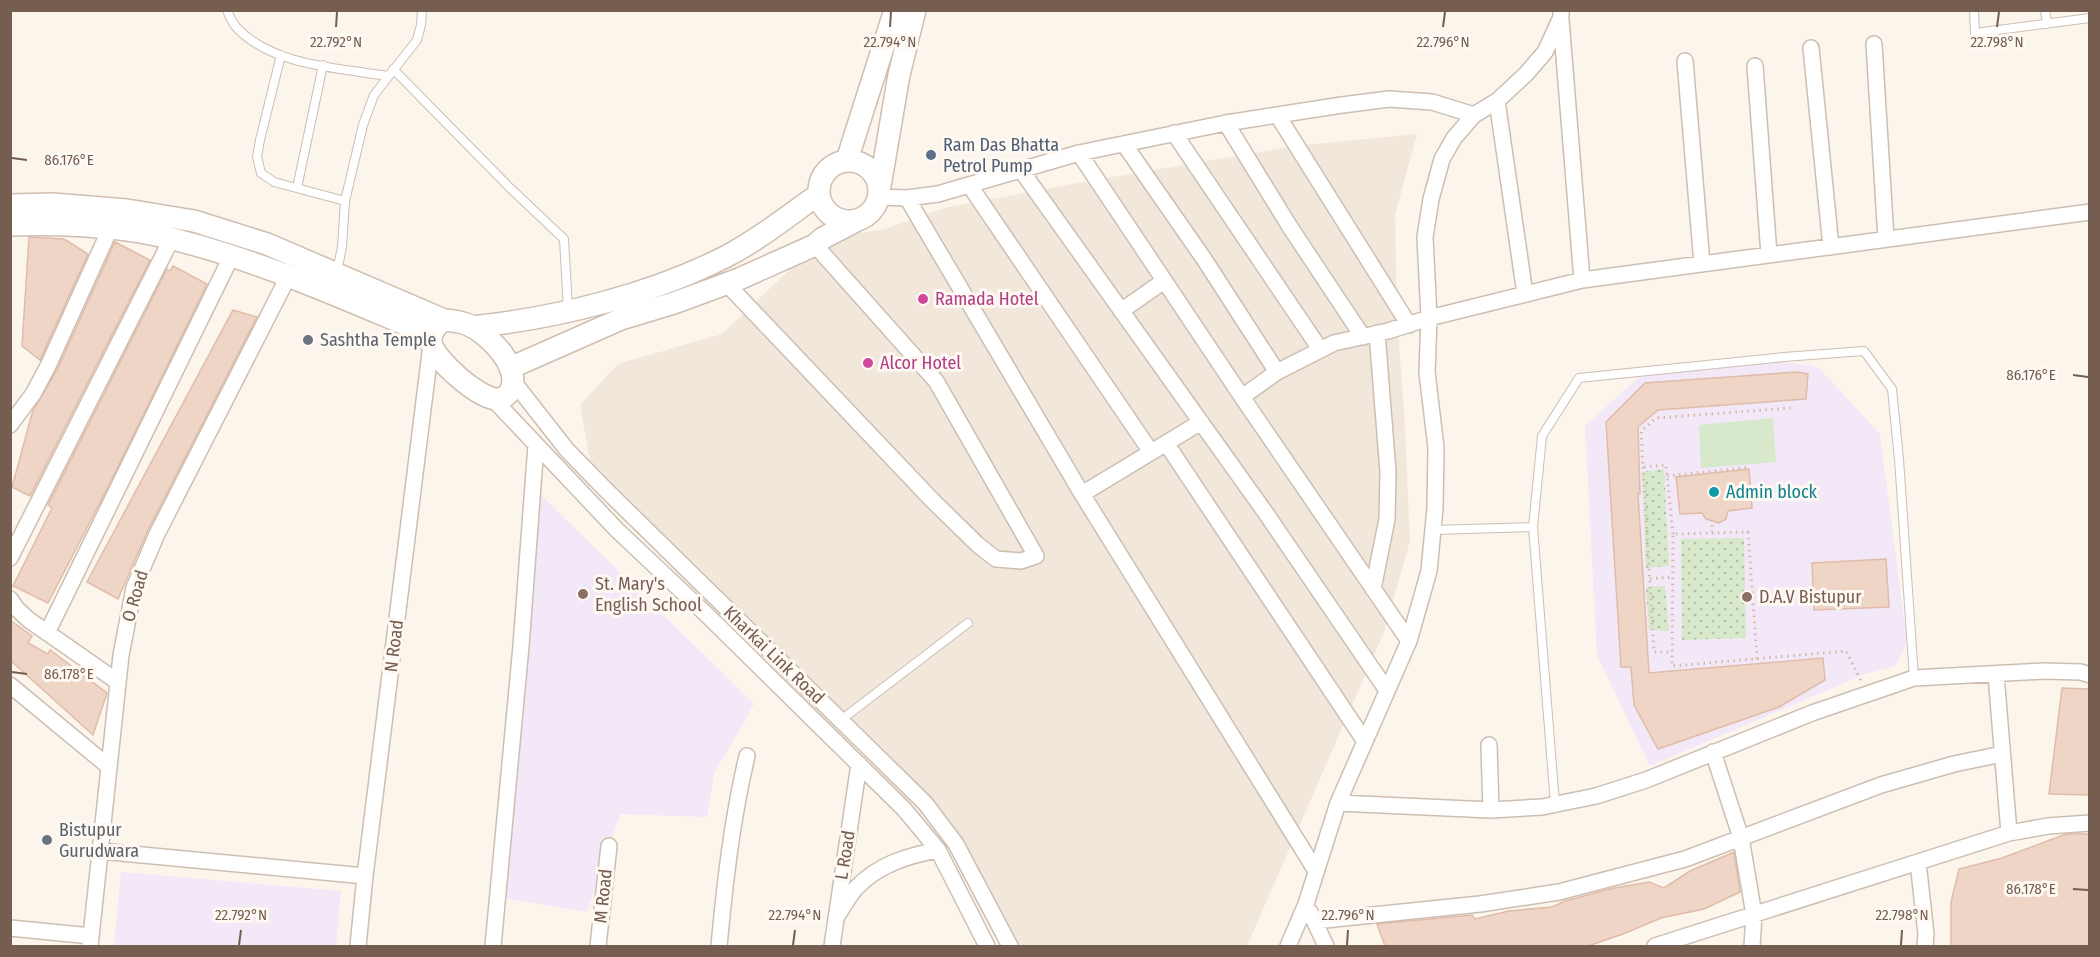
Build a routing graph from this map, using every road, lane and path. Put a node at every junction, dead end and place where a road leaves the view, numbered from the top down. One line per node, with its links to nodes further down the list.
1 (227, 10): 12 (lane)
2 (422, 10): 16 (lane)
3 (895, 10): 24 (main road)
4 (915, 10): 28 (main road)
5 (1974, 10): 9 (lane)
6 (2045, 10): 9 (lane)
7 (1561, 14): 17 (street); 46 (street)
8 (2090, 18): 9 (lane)
9 (2046, 24)
10 (1874, 44): 37 (street)
11 (1810, 48): 40 (street)
12 (281, 55): 14 (lane); 27 (lane)
13 (1685, 61): 43 (street)
14 (323, 65): 16 (lane); 27 (lane)
15 (1755, 66): 41 (street)
16 (390, 73): 31 (lane); 50 (lane)
17 (1497, 101): 19 (street); 49 (street)
18 (1278, 116): 19 (street); 20 (street); 53 (street)
19 (1474, 116): 52 (street)
20 (1226, 123): 21 (street); 56 (street)
21 (1174, 133): 22 (street); 57 (street)
22 (1124, 144): 23 (street); 58 (street)
23 (1079, 153): 25 (street); 47 (street)
24 (847, 160): 28 (main road); 29 (main road)
25 (1021, 170): 26 (street); 51 (street)
26 (970, 186): 30 (street); 67 (street)
27 (297, 188): 31 (lane)
28 (880, 191): 30 (street); 34 (main road)
29 (819, 195): 34 (main road); 50 (main road)
30 (907, 198): 71 (street)
31 (345, 201): 44 (lane)
32 (10, 205): 44 (main road)
33 (2090, 212): 37 (street)
34 (854, 222): 39 (main road)
35 (10, 225): 36 (main road)
36 (110, 229): 38 (main road); 64 (street)
37 (1886, 239): 40 (street)
38 (171, 240): 42 (main road); 77 (street)
39 (815, 245): 48 (main road); 48 (street)
40 (1831, 247): 41 (street)
41 (1769, 255): 43 (street)
42 (231, 257): 45 (main road); 83 (street)
43 (1702, 264): 46 (street)
44 (336, 273): 55 (main road)
45 (288, 277): 55 (main road); 90 (street, O Road)
46 (1582, 280): 49 (street)
47 (1164, 281): 51 (street); 60 (street)
48 (726, 283): 59 (main road)
49 (1525, 294): 52 (street)
50 (568, 310): 54 (main road)
51 (1121, 311): 63 (street)
52 (1429, 318): 53 (street); 74 (street)
53 (1409, 325): 56 (street)
54 (472, 327): 55 (main road); 59 (main road)
55 (436, 333): 61 (main road); 113 (street, N Road)
56 (1370, 335): 57 (street); 80 (street)
57 (1320, 349): 58 (street)
58 (1277, 372): 60 (street)
59 (511, 375): 61 (main road); 94 (street, Kharkai Link Road)
60 (1242, 397): 80 (street)
61 (492, 398): 66 (street)
62 (1791, 408): 68 (path)
63 (1201, 422): 65 (street); 92 (street)
64 (10, 425)
65 (1166, 443): 67 (street); 95 (street)
66 (536, 445): 100 (street); 121 (street)
67 (1151, 452): 71 (street)
68 (1643, 467): 70 (path); 79 (path)
69 (1750, 467): 70 (path)
70 (1667, 476): 76 (path)
71 (1082, 494): 112 (street)
72 (1712, 525): 75 (path)
73 (1533, 527): 74 (lane); 89 (lane); 103 (lane)
74 (1433, 530): 84 (street)
75 (1712, 532): 76 (path); 86 (path)
76 (1673, 534): 78 (path)
77 (10, 558)
78 (1673, 577): 79 (path); 85 (path)
79 (1650, 579): 85 (path)
80 (1373, 589): 84 (street)
81 (10, 599): 83 (street)
82 (968, 623): 94 (lane)
83 (47, 633): 90 (street)
84 (1409, 641): 92 (street)
85 (1672, 652): 86 (path)
86 (1757, 659): 93 (path)
87 (1996, 675): 88 (street); 89 (street); 98 (street)
88 (2090, 675)
89 (1914, 678): 93 (street)
90 (118, 682): 101 (street, O Road)
91 (10, 685): 101 (street)
92 (1386, 689): 95 (street)
93 (1867, 693): 97 (street)
94 (841, 720): 126 (street, Kharkai Link Road)
95 (1365, 740): 102 (street)
96 (1489, 745): 104 (street)
97 (1713, 752): 103 (street); 107 (street)
98 (2002, 754): 106 (street); 107 (street)
99 (747, 756): 123 (street)
100 (859, 764): 109 (street); 116 (street, L Road)
101 (108, 766): 110 (street, O Road)
102 (1338, 802): 104 (street); 112 (street)
103 (1556, 804): 104 (street)
104 (1491, 810)
105 (2090, 823): 106 (street)
106 (2009, 833): 111 (street)
107 (1741, 838): 115 (street); 117 (street)
108 (609, 846): 122 (street, M Road)
109 (938, 850): 116 (street); 125 (street)
110 (100, 851): 113 (street); 119 (street, O Road)
111 (1918, 862): 115 (street); 131 (street)
112 (1316, 871): 114 (street)
113 (365, 876): 120 (street, N Road)
114 (1306, 904): 117 (street); 127 (street)
115 (1754, 915): 129 (street); 130 (street)
116 (835, 918): 124 (street, L Road)
117 (1315, 921): 128 (street)
118 (10, 927): 119 (street)
119 (91, 941)
120 (358, 946)
121 (493, 946)
122 (598, 946)
123 (719, 946)
124 (832, 946)
125 (987, 946)
126 (1010, 946)
127 (1288, 946)
128 (1326, 946)
129 (1655, 946)
130 (1752, 946)
131 (1925, 946)

